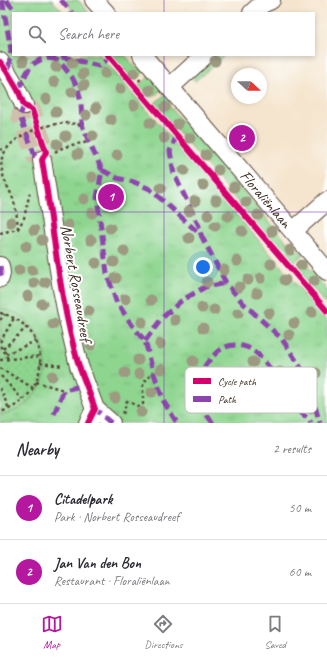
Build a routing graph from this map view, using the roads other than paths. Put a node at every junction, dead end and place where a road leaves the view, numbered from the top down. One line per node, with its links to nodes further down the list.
1 (94, 0): 3 (street)
2 (271, 0): 4 (street)
3 (105, 12)
4 (253, 12)
5 (143, 56): 8 (street, Floraliënlaan)
6 (204, 56): 8 (street)
7 (0, 62): 9 (street)
8 (170, 87): 12 (street, Floraliënlaan)
9 (24, 105)
10 (42, 160): 16 (street, Norbert Rosseaudreef)
11 (327, 201): 12 (street)
12 (293, 231): 14 (street, Floraliënlaan)
13 (0, 266): 15 (street)
14 (327, 271)
15 (0, 278)
16 (92, 416): 17 (street, Norbert Rosseaudreef)
17 (117, 420)

